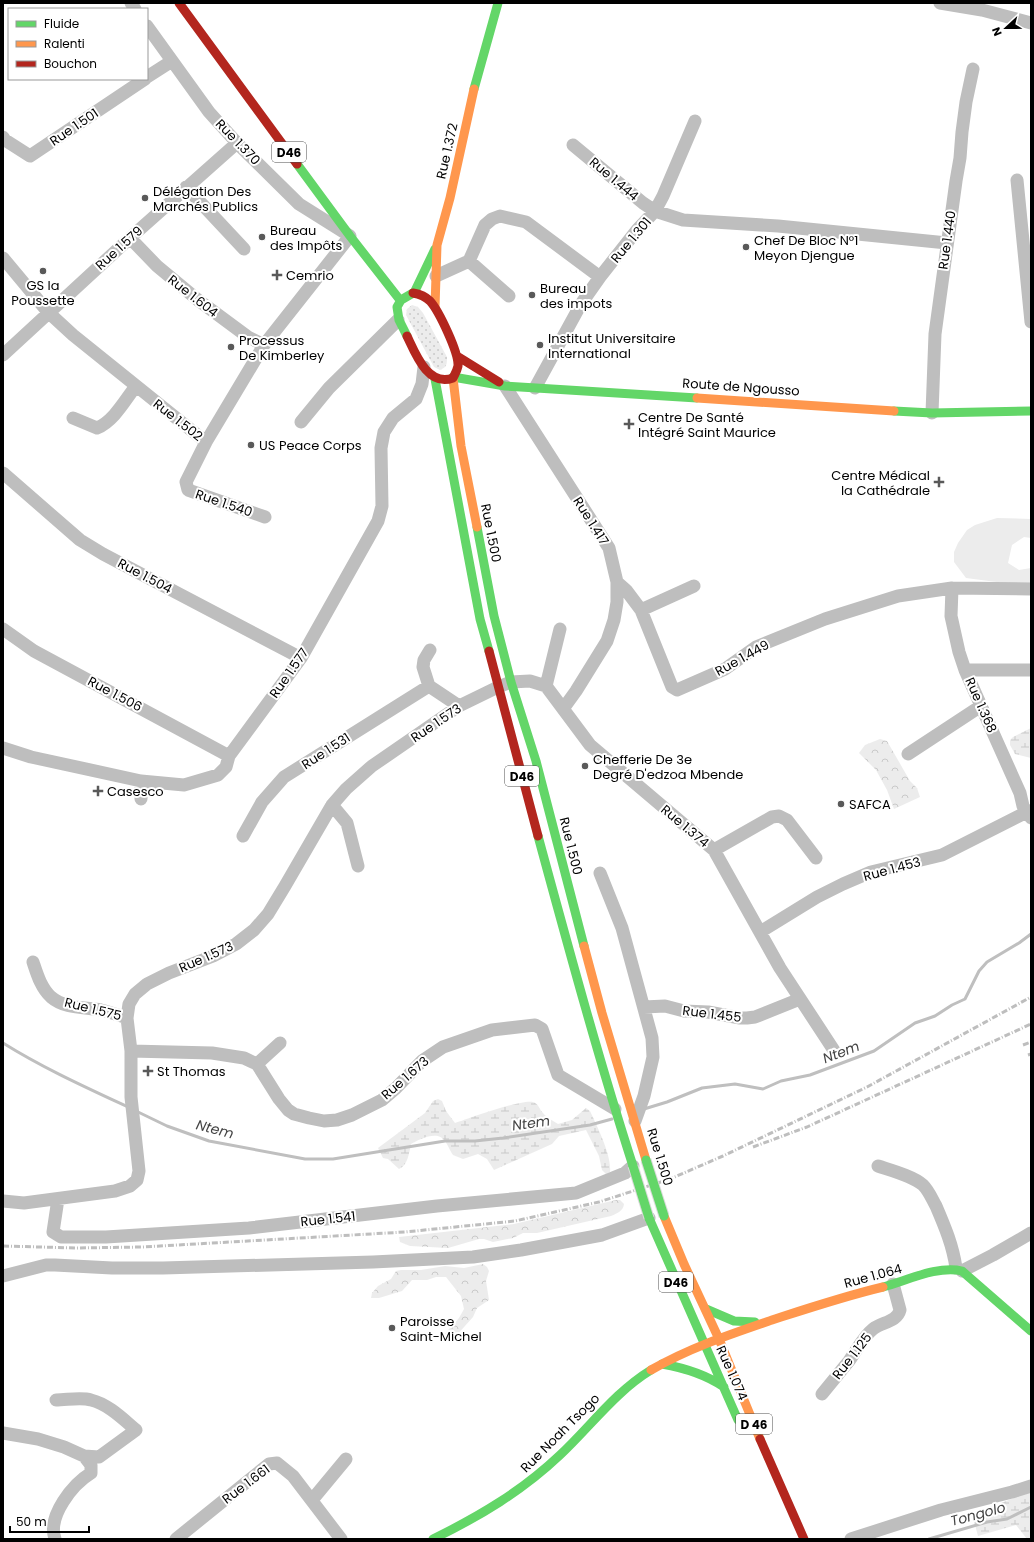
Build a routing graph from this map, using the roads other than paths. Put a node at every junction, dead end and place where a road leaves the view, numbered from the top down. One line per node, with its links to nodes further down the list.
1 (179, 3): 17 (main road, D46)
2 (498, 3): 20 (main road, Rue 1.372)
3 (940, 3): 4 (street)
4 (1031, 23)
5 (148, 27): 6 (street, Rue 1.370)
6 (172, 61): 8 (street); 12 (street, Rue 1.370)
7 (973, 69): 19 (street, Rue 1.440)
8 (148, 76)
9 (143, 80): 11 (street, Rue 1.501)
10 (695, 121): 16 (street)
11 (3, 137)
12 (237, 143): 15 (street, Rue 1.579); 17 (street, Rue 1.370)
13 (573, 145): 16 (street, Rue 1.444)
14 (1018, 180): 28 (street)
15 (186, 187): 18 (street, Rue 1.579); 21 (street)
16 (655, 211): 19 (street, Rue 1.301); 25 (street, Rue 1.301)
17 (350, 236): 29 (main road, D46); 34 (street, Rue 1.502)
18 (130, 238): 31 (street, Rue 1.579); 34 (street, Rue 1.604)
19 (947, 243): 44 (street, Rue 1.440)
20 (437, 245): 24 (main road, Rue 1.372); 26 (main road)
21 (244, 249)
22 (3, 258): 31 (street, Rue 1.502)
23 (469, 261): 24 (street); 25 (street); 27 (street)
24 (436, 276): 30 (main road, Rue 1.372)
25 (600, 277): 42 (street, Rue 1.301)
26 (414, 293): 29 (main road); 30 (main road)
27 (509, 296)
28 (1030, 296): 33 (street)
29 (400, 300): 32 (main road)
30 (436, 307): 36 (main road)
31 (48, 312): 35 (street, Rue 1.579); 40 (street, Rue 1.502)
32 (398, 320): 37 (main road); 46 (street)
33 (1031, 322)
34 (264, 345): 47 (street, Rue 1.502)
35 (3, 355)
36 (457, 356): 38 (main road); 41 (main road, Route de Ngousso)
37 (424, 367): 39 (main road); 58 (street, Rue 1.577)
38 (453, 377): 39 (main road); 41 (main road); 61 (main road, Rue 1.500 / D 46)
39 (435, 379): 64 (main road, Rue 1.500 / D46)
40 (136, 386): 45 (street); 47 (street, Rue 1.502)
41 (505, 386): 42 (main road, Route de Ngousso); 50 (street, Rue 1.417)
42 (535, 388): 44 (main road, Route de Ngousso)
43 (1031, 411): 44 (main road, Route de Ngousso)
44 (932, 413)
45 (73, 418)
46 (301, 422)
47 (206, 442): 49 (street, Rue 1.540)
48 (3, 473): 58 (street, Rue 1.504)
49 (265, 517)
50 (617, 582): 54 (street, Rue 1.449); 67 (street, Rue 1.417)
51 (694, 586): 54 (street)
52 (952, 588): 53 (street); 54 (street, Rue 1.449); 59 (street, Rue 1.368)
53 (1031, 589)
54 (642, 610)
55 (3, 629): 70 (street, Rue 1.506)
56 (560, 630): 63 (street)
57 (430, 650): 62 (street)
58 (301, 658): 70 (street, Rue 1.577)
59 (965, 670): 60 (street); 66 (street, Rue 1.368)
60 (1031, 670)
61 (511, 682): 63 (street); 64 (street); 90 (main road, Rue 1.500 / D 46)
62 (429, 686): 65 (street); 75 (street, Rue 1.531)
63 (546, 686): 67 (street, Rue 1.374)
64 (498, 687): 65 (street, Rue 1.573); 89 (main road, Rue 1.500 / D46)
65 (459, 706): 73 (street, Rue 1.573)
66 (981, 706): 69 (street); 74 (street, Rue 1.368)
67 (563, 709): 76 (street, Rue 1.374)
68 (3, 748): 71 (street, Rue 1.577)
69 (908, 754)
70 (229, 756): 71 (street, Rue 1.577)
71 (141, 781): 72 (street)
72 (141, 799)
73 (332, 804): 78 (street); 84 (street, Rue 1.573)
74 (1029, 815): 80 (street, Rue 1.453)
75 (243, 836)
76 (714, 850): 77 (street); 80 (street, Rue 1.374)
77 (816, 858)
78 (358, 866)
79 (600, 873): 83 (street)
80 (760, 932): 82 (street, Rue 1.374)
81 (33, 962): 84 (street, Rue 1.575)
82 (800, 999): 83 (street, Rue 1.455); 87 (street, Rue 1.374)
83 (644, 1007): 90 (street)
84 (127, 1018): 86 (street, Rue 1.573)
85 (280, 1043): 88 (street)
86 (130, 1051): 88 (street); 93 (street, Rue 1.573)
87 (835, 1052)
88 (257, 1064): 89 (street, Rue 1.673)
89 (615, 1109): 91 (main road, Rue 1.500 / D46)
90 (635, 1121): 100 (main road, Rue 1.500 / D 46, bridge)
91 (633, 1166): 93 (street, Rue 1.541); 95 (main road, D46, bridge)
92 (878, 1166): 97 (street)
93 (58, 1199): 94 (street, Rue 1.573)
94 (3, 1201)
95 (649, 1218): 98 (street); 104 (main road, Rue 1.074 / D46)
96 (1031, 1233): 97 (street)
97 (959, 1269): 99 (main road, Rue 1.064); 102 (main road)
98 (3, 1276)
99 (893, 1284): 101 (main road, Rue 1.064); 107 (street, Rue 1.125)
100 (706, 1309): 101 (main road); 103 (main road, Rue 1.074 / D 46)
101 (772, 1320): 103 (main road, Rue 1.064)
102 (1031, 1331)
103 (720, 1339): 104 (main road, Rue 1.064); 119 (main road, Rue 1.074 / D 46)
104 (705, 1345): 105 (main road, Rue Noah Tsogo); 106 (main road, Rue 1.074 / D 46)
105 (662, 1364): 106 (main road); 118 (main road, Rue Noah Tsogo)
106 (724, 1387): 109 (main road, Rue 1.074 / D 46)
107 (822, 1394)
108 (56, 1400): 111 (street)
109 (741, 1427)
110 (3, 1433): 111 (street)
111 (84, 1456): 115 (street)
112 (346, 1459): 114 (street)
113 (1031, 1486): 120 (street)
114 (312, 1500): 116 (street, Rue 1.661); 117 (street, Rue 1.661)
115 (56, 1539)
116 (176, 1539)
117 (341, 1539)
118 (433, 1539)
119 (804, 1539)
120 (851, 1539)

